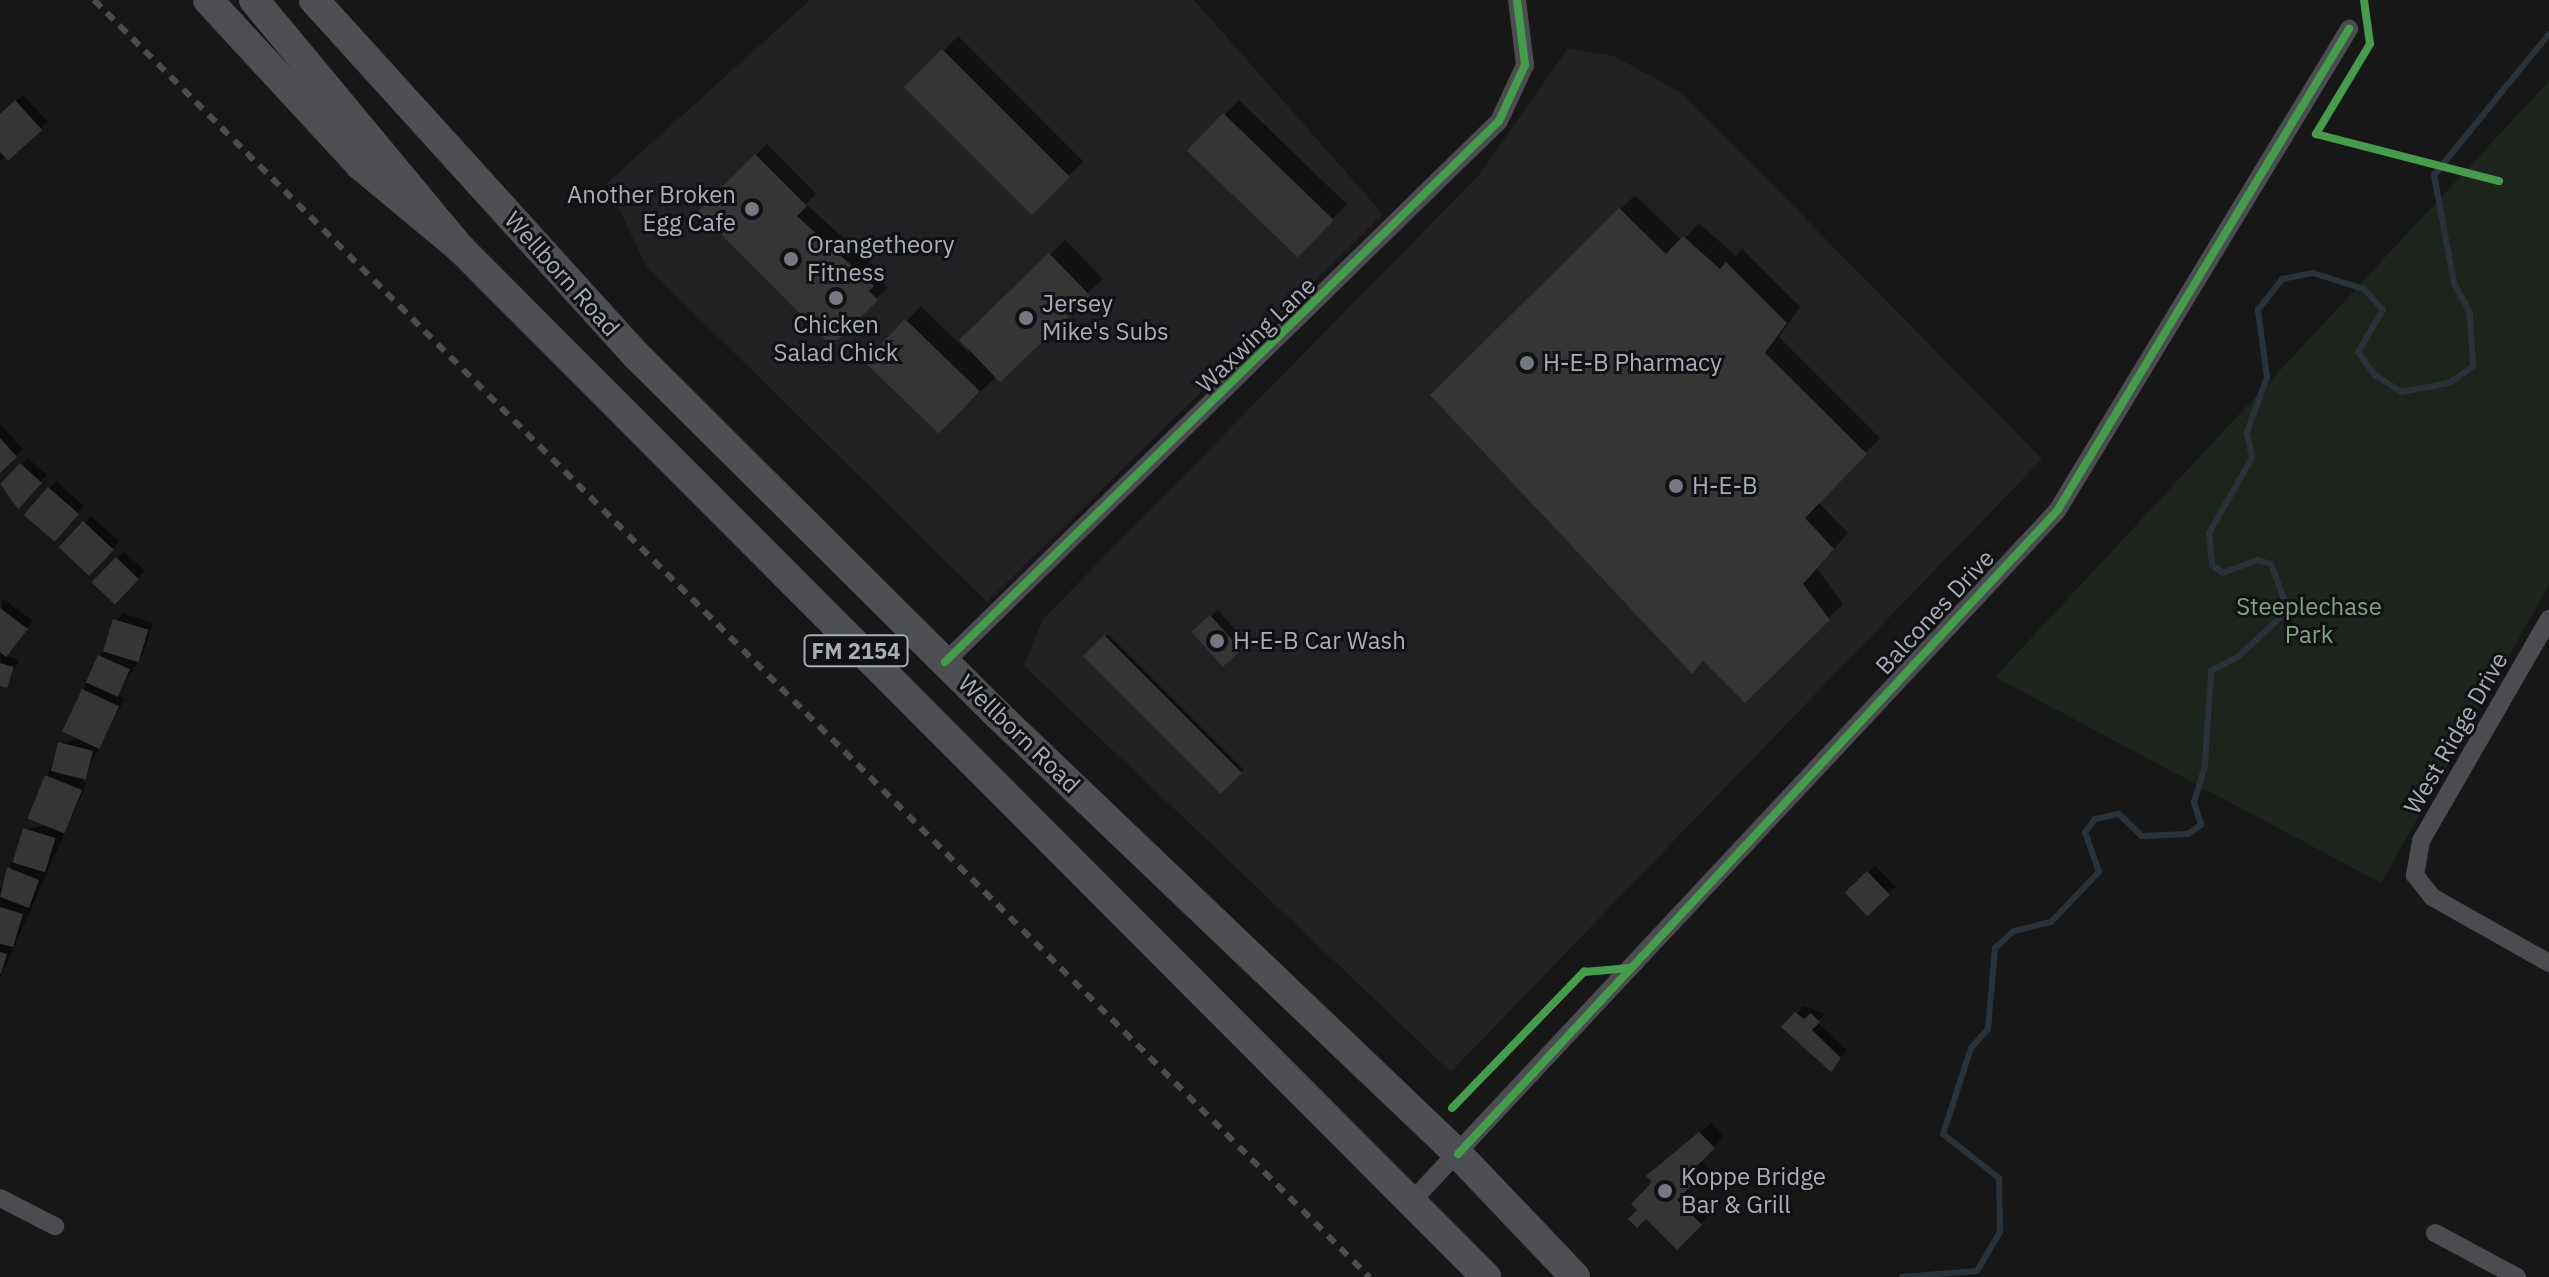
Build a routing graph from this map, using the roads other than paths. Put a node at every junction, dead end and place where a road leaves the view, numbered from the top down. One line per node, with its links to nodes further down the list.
1 (208, 0): 6 (highway)
2 (254, 0): 6 (main road, FM 2154)
3 (314, 0): 9 (main road, Wellborn Road / FM 2154)
4 (1517, 0): 9 (street, Waxwing Lane)
5 (2349, 29): 11 (street, Balcones Drive)
6 (461, 249): 13 (main road, FM 2154)
7 (2549, 619): 8 (street, West Ridge Drive)
8 (2544, 641): 10 (street, West Ridge Drive)
9 (945, 662): 11 (main road, Wellborn Road / FM 2154)
10 (2549, 963)
11 (1458, 1154): 13 (street, Balcones Drive); 17 (main road, Wellborn Road / FM 2154)
12 (0, 1198): 14 (street)
13 (1411, 1202): 16 (main road, FM 2154)
14 (55, 1226)
15 (2435, 1233): 18 (street)
16 (1486, 1277)
17 (1575, 1277)
18 (2517, 1277)

